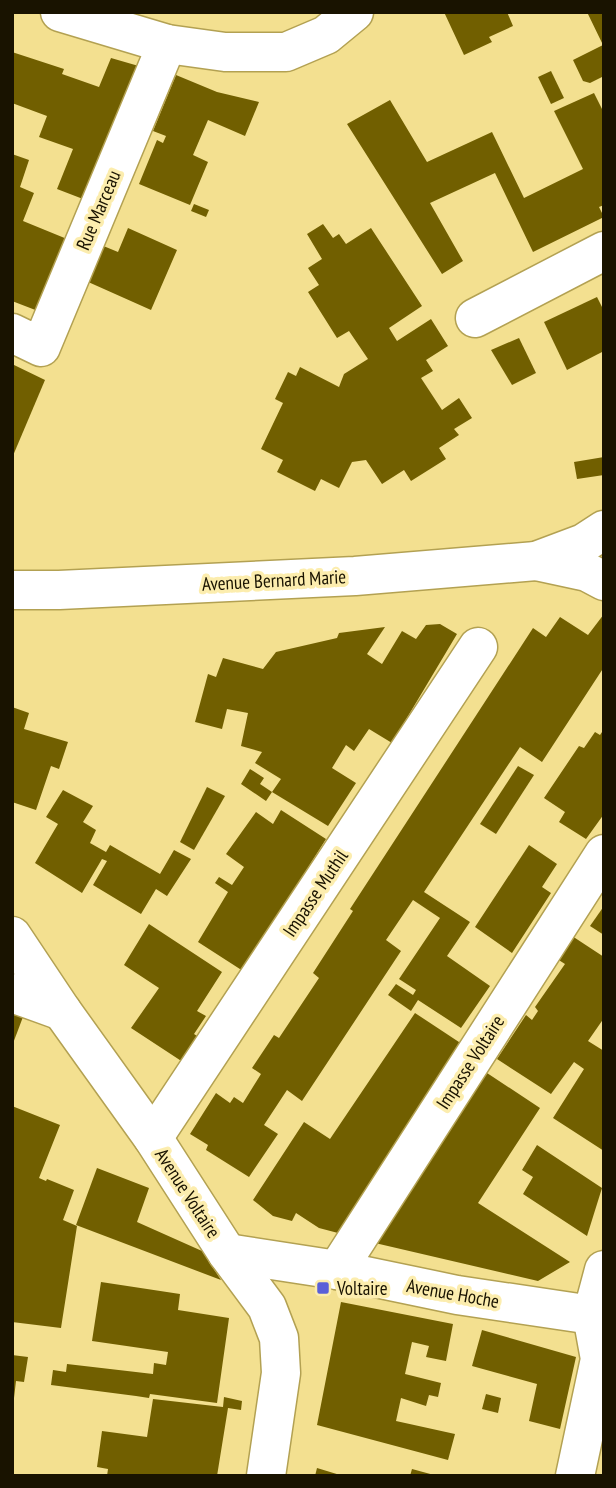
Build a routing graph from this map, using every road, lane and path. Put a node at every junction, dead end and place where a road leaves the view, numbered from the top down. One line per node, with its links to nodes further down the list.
1 (60, 12): 3 (street)
2 (354, 12): 3 (street)
3 (167, 44): 6 (street, Rue Marceau)
4 (604, 251): 5 (street)
5 (475, 318)
6 (12, 333)
7 (595, 557): 8 (street, Avenue Bernard Marie)
8 (12, 590)
9 (478, 647): 14 (street, Impasse Muthil)
10 (604, 854): 16 (street, Impasse Voltaire)
11 (12, 936): 13 (street, Avenue Voltaire)
12 (12, 993): 13 (street)
13 (62, 1011): 14 (street, Avenue Voltaire)
14 (153, 1138): 15 (street, Avenue Voltaire)
15 (227, 1253): 16 (street, Avenue Hoche); 19 (street, Avenue Voltaire)
16 (337, 1270): 18 (street, Avenue Hoche)
17 (604, 1270): 18 (street)
18 (592, 1315): 20 (street)
19 (266, 1476)
20 (575, 1476)

